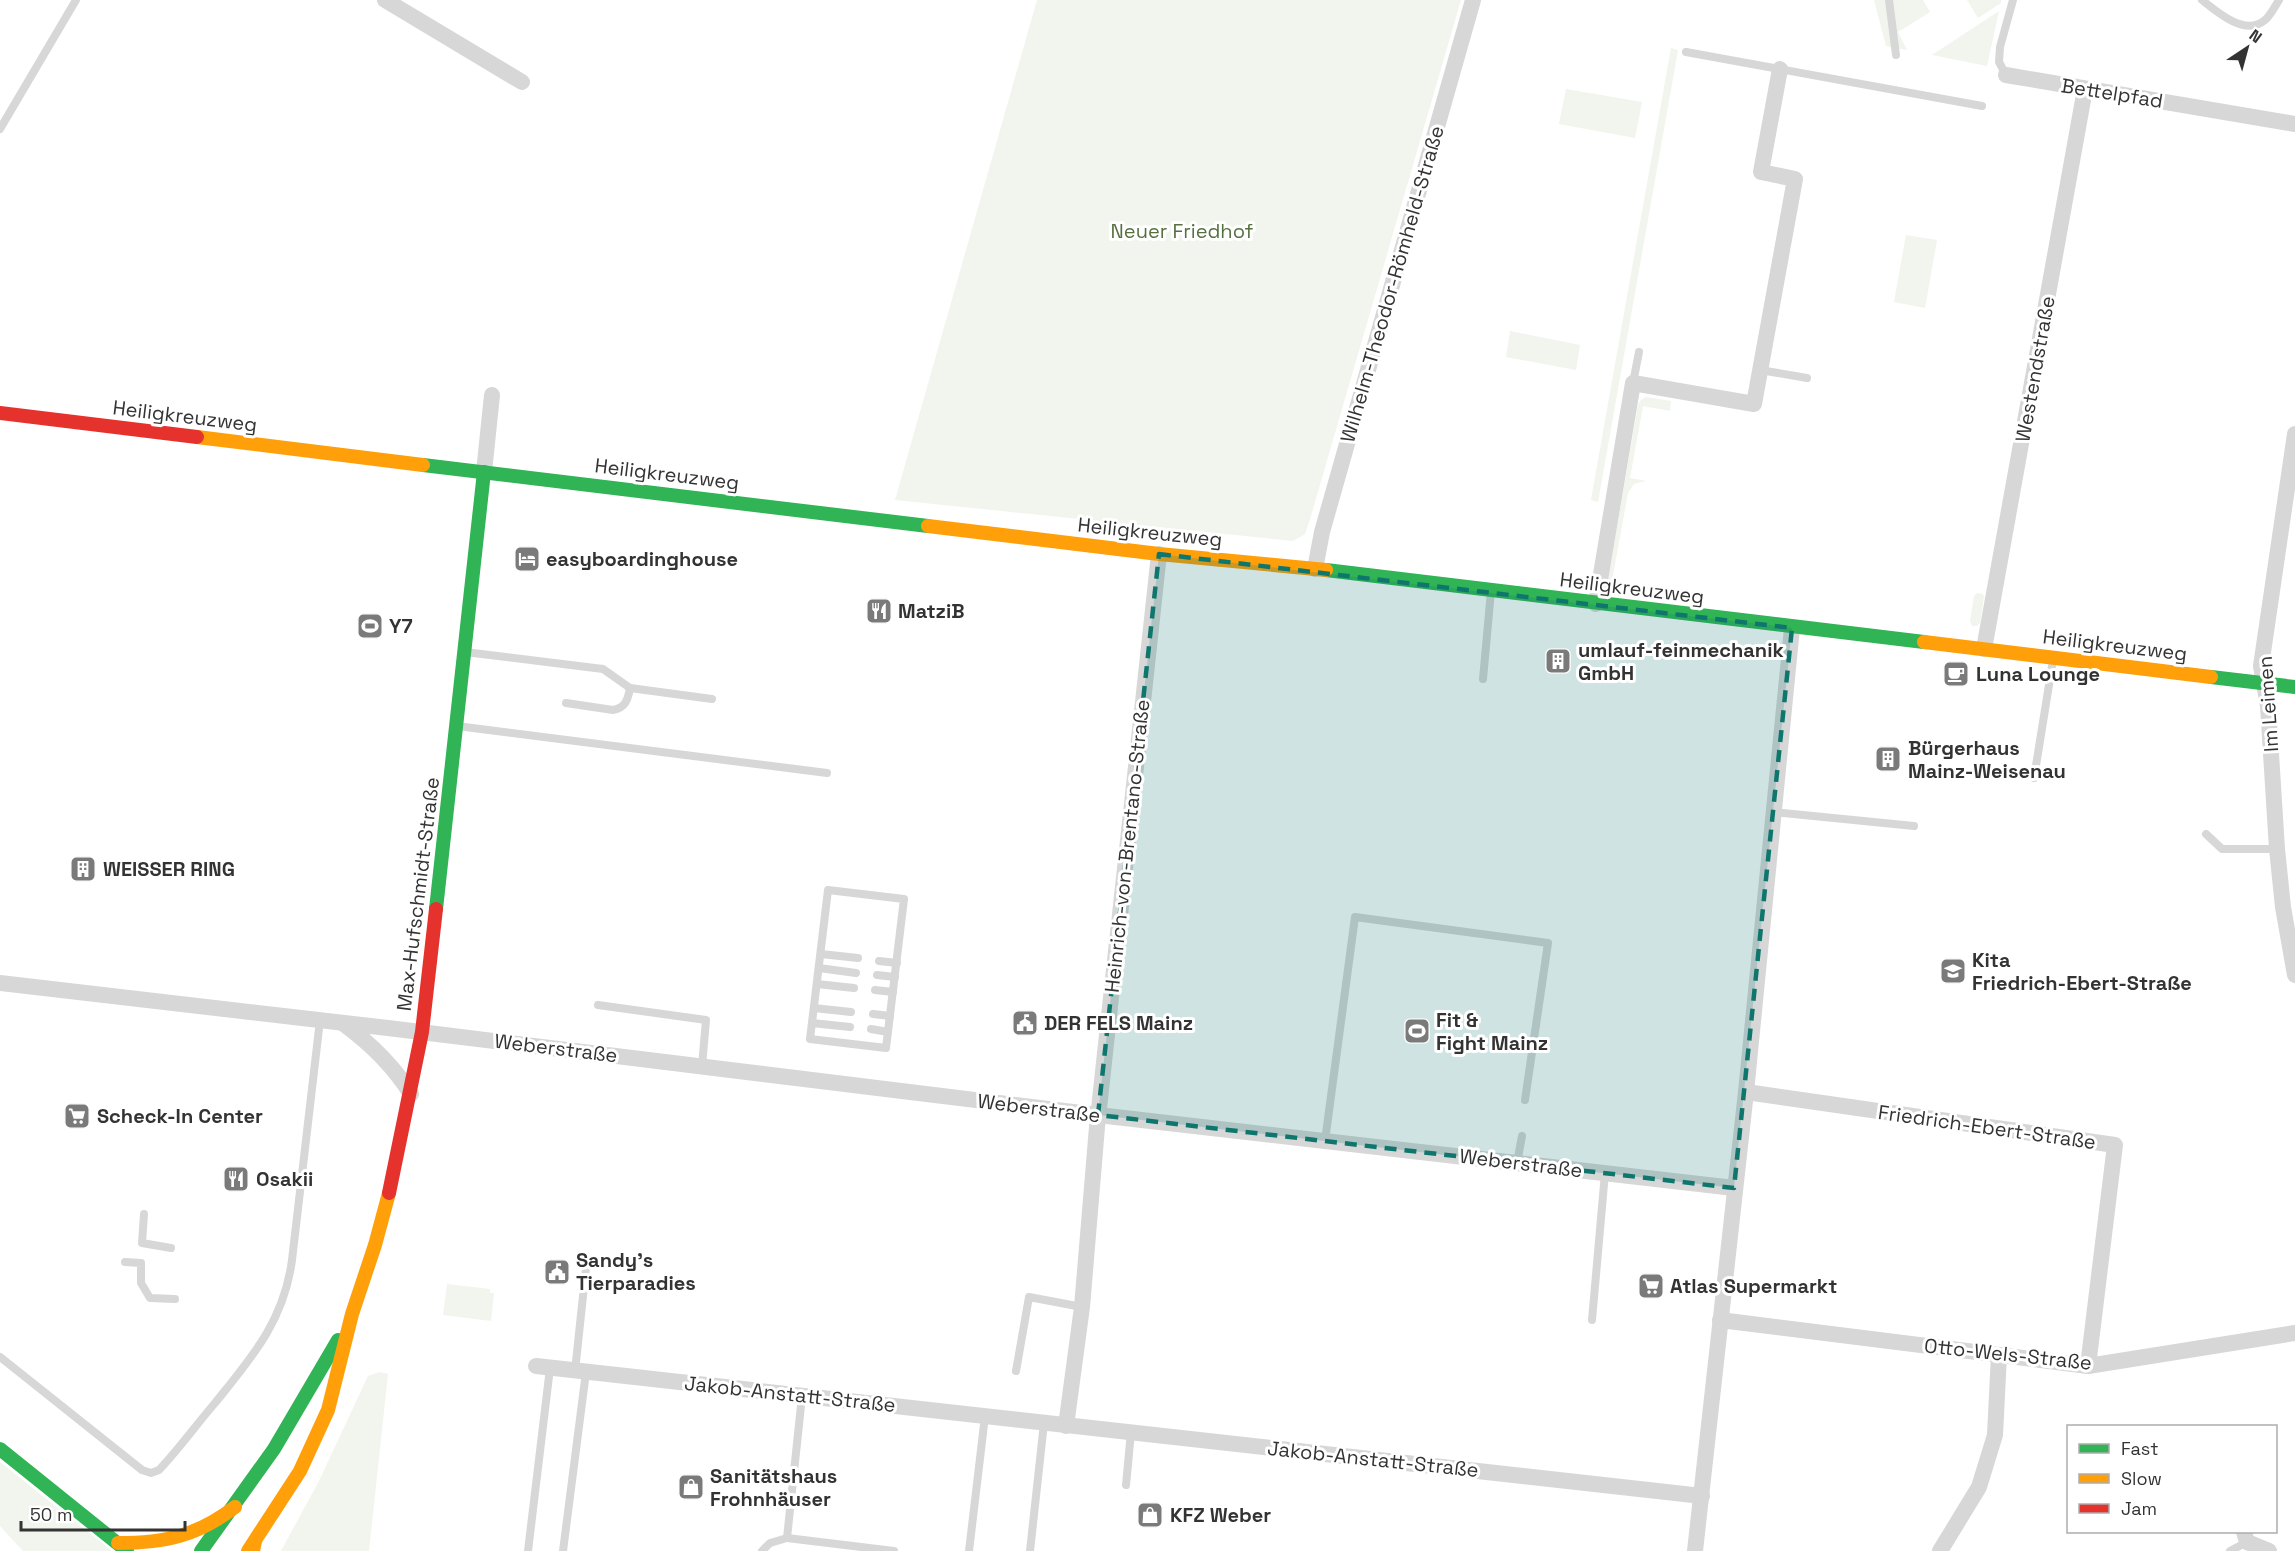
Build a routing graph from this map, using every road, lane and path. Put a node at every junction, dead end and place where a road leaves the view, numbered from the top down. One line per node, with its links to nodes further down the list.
1 (76, 0): 16 (lane)
2 (386, 0): 12 (street)
3 (1473, 0): 26 (street, Wilhelm-Theodor-Römheld-Straße)
4 (1889, 0): 9 (lane)
5 (2013, 0): 11 (lane, Bettelpfad)
6 (2202, 0): 7 (lane)
7 (2279, 0)
8 (1686, 52): 10 (lane)
9 (1896, 56)
10 (1780, 69): 14 (lane); 18 (street)
11 (2006, 75): 13 (street, Bettelpfad)
12 (522, 82)
13 (2085, 89): 15 (street, Bettelpfad); 30 (street, Westendstraße)
14 (1982, 106)
15 (2295, 124)
16 (0, 129)
17 (1639, 352): 20 (lane)
18 (1760, 370): 19 (lane); 20 (street)
19 (1807, 378)
20 (1633, 383): 28 (street)
21 (492, 395): 24 (street)
22 (0, 413): 24 (main road, Heiligkreuzweg)
23 (2295, 434): 34 (street, Im Leimen)
24 (484, 472): 25 (main road, Heiligkreuzweg); 31 (main road, Max-Hufschmidt-Straße)
25 (1159, 554): 26 (main road, Heiligkreuzweg); 76 (street, Heinrich-von-Brentano-Straße)
26 (1315, 569): 27 (main road, Heiligkreuzweg)
27 (1491, 591): 28 (main road, Heiligkreuzweg); 33 (lane)
28 (1596, 604): 29 (main road, Heiligkreuzweg)
29 (1792, 628): 30 (main road, Heiligkreuzweg); 42 (street)
30 (1983, 649): 32 (main road, Heiligkreuzweg)
31 (465, 652): 36 (lane); 39 (main road, Max-Hufschmidt-Straße)
32 (2053, 658): 34 (main road, Heiligkreuzweg); 41 (lane)
33 (1483, 679)
34 (2265, 683): 35 (main road, Heiligkreuzweg); 45 (street, Im Leimen)
35 (2295, 687)
36 (630, 688): 37 (lane); 38 (lane)
37 (712, 699)
38 (566, 703)
39 (457, 726): 40 (lane); 70 (main road, Max-Hufschmidt-Straße)
40 (827, 773)
41 (2034, 778)
42 (1773, 812): 43 (lane); 73 (street)
43 (1914, 826)
44 (2206, 834): 45 (lane)
45 (2277, 849): 53 (street, Im Leimen)
46 (821, 954): 47 (lane); 49 (lane); 50 (lane)
47 (858, 958)
48 (879, 961): 49 (lane)
49 (897, 963): 54 (lane)
50 (819, 968): 51 (lane); 56 (lane)
51 (856, 973)
52 (877, 975): 54 (lane)
53 (2295, 975)
54 (895, 977): 59 (lane)
55 (0, 983): 65 (street, Weberstraße)
56 (817, 984): 57 (lane); 61 (lane)
57 (854, 988)
58 (875, 990): 59 (lane)
59 (893, 992): 64 (lane)
60 (598, 1005): 72 (lane)
61 (814, 1008): 62 (lane); 67 (lane)
62 (851, 1012)
63 (873, 1014): 64 (lane)
64 (890, 1016): 71 (lane)
65 (320, 1020): 66 (street, Weberstraße); 93 (lane)
66 (344, 1023): 70 (street, Weberstraße); 74 (street)
67 (812, 1023): 68 (lane); 71 (lane)
68 (850, 1027)
69 (871, 1029): 71 (lane)
70 (422, 1032): 72 (street, Weberstraße); 74 (main road, Max-Hufschmidt-Straße)
71 (888, 1032)
72 (702, 1066): 76 (street, Weberstraße)
73 (1746, 1092): 81 (street); 94 (street, Friedrich-Ebert-Straße)
74 (411, 1094): 88 (main road, Max-Hufschmidt-Straße)
75 (1526, 1100): 78 (lane)
76 (1098, 1115): 78 (street, Weberstraße); 87 (street, Heinrich-von-Brentano-Straße)
77 (1522, 1136): 79 (lane)
78 (1325, 1141): 79 (street, Weberstraße)
79 (1517, 1163): 80 (street, Weberstraße)
80 (1605, 1173): 81 (street, Weberstraße); 89 (lane)
81 (1734, 1188): 90 (street)
82 (144, 1214): 83 (lane)
83 (171, 1248)
84 (126, 1262): 86 (lane)
85 (586, 1268): 96 (lane)
86 (175, 1299)
87 (1082, 1307): 97 (lane); 101 (street, Heinrich-von-Brentano-Straße)
88 (352, 1314): 106 (main road, Max-Hufschmidt-Straße); 110 (main road, Max-Hufschmidt-Straße)
89 (1592, 1320)
90 (1720, 1320): 92 (street, Otto-Wels-Straße); 105 (street)
91 (2295, 1333): 94 (street, Otto-Wels-Straße)
92 (1999, 1355): 94 (street, Otto-Wels-Straße); 119 (street)
93 (0, 1357)
94 (2088, 1366)
95 (543, 1367): 96 (street, Jakob-Anstatt-Straße); 112 (lane)
96 (581, 1371): 98 (street, Jakob-Anstatt-Straße); 113 (lane)
97 (1016, 1371)
98 (802, 1396): 99 (street, Jakob-Anstatt-Straße); 108 (lane)
99 (985, 1416): 100 (street, Jakob-Anstatt-Straße); 116 (lane)
100 (1044, 1423): 101 (street, Jakob-Anstatt-Straße); 117 (lane)
101 (1066, 1426): 102 (street, Jakob-Anstatt-Straße)
102 (1131, 1432): 104 (lane); 105 (street, Jakob-Anstatt-Straße)
103 (0, 1449): 109 (main road)
104 (1126, 1485)
105 (1702, 1496): 118 (street)
106 (235, 1507): 109 (main road); 111 (main road, Max-Hufschmidt-Straße)
107 (2246, 1537): 120 (lane); 121 (street)
108 (787, 1538): 114 (lane); 115 (lane)
109 (123, 1547)
110 (252, 1548)
111 (201, 1551)
112 (528, 1551)
113 (562, 1551)
114 (762, 1551)
115 (894, 1551)
116 (969, 1551)
117 (1030, 1551)
118 (1695, 1551)
119 (1940, 1551)
120 (2230, 1551)
121 (2270, 1551)

